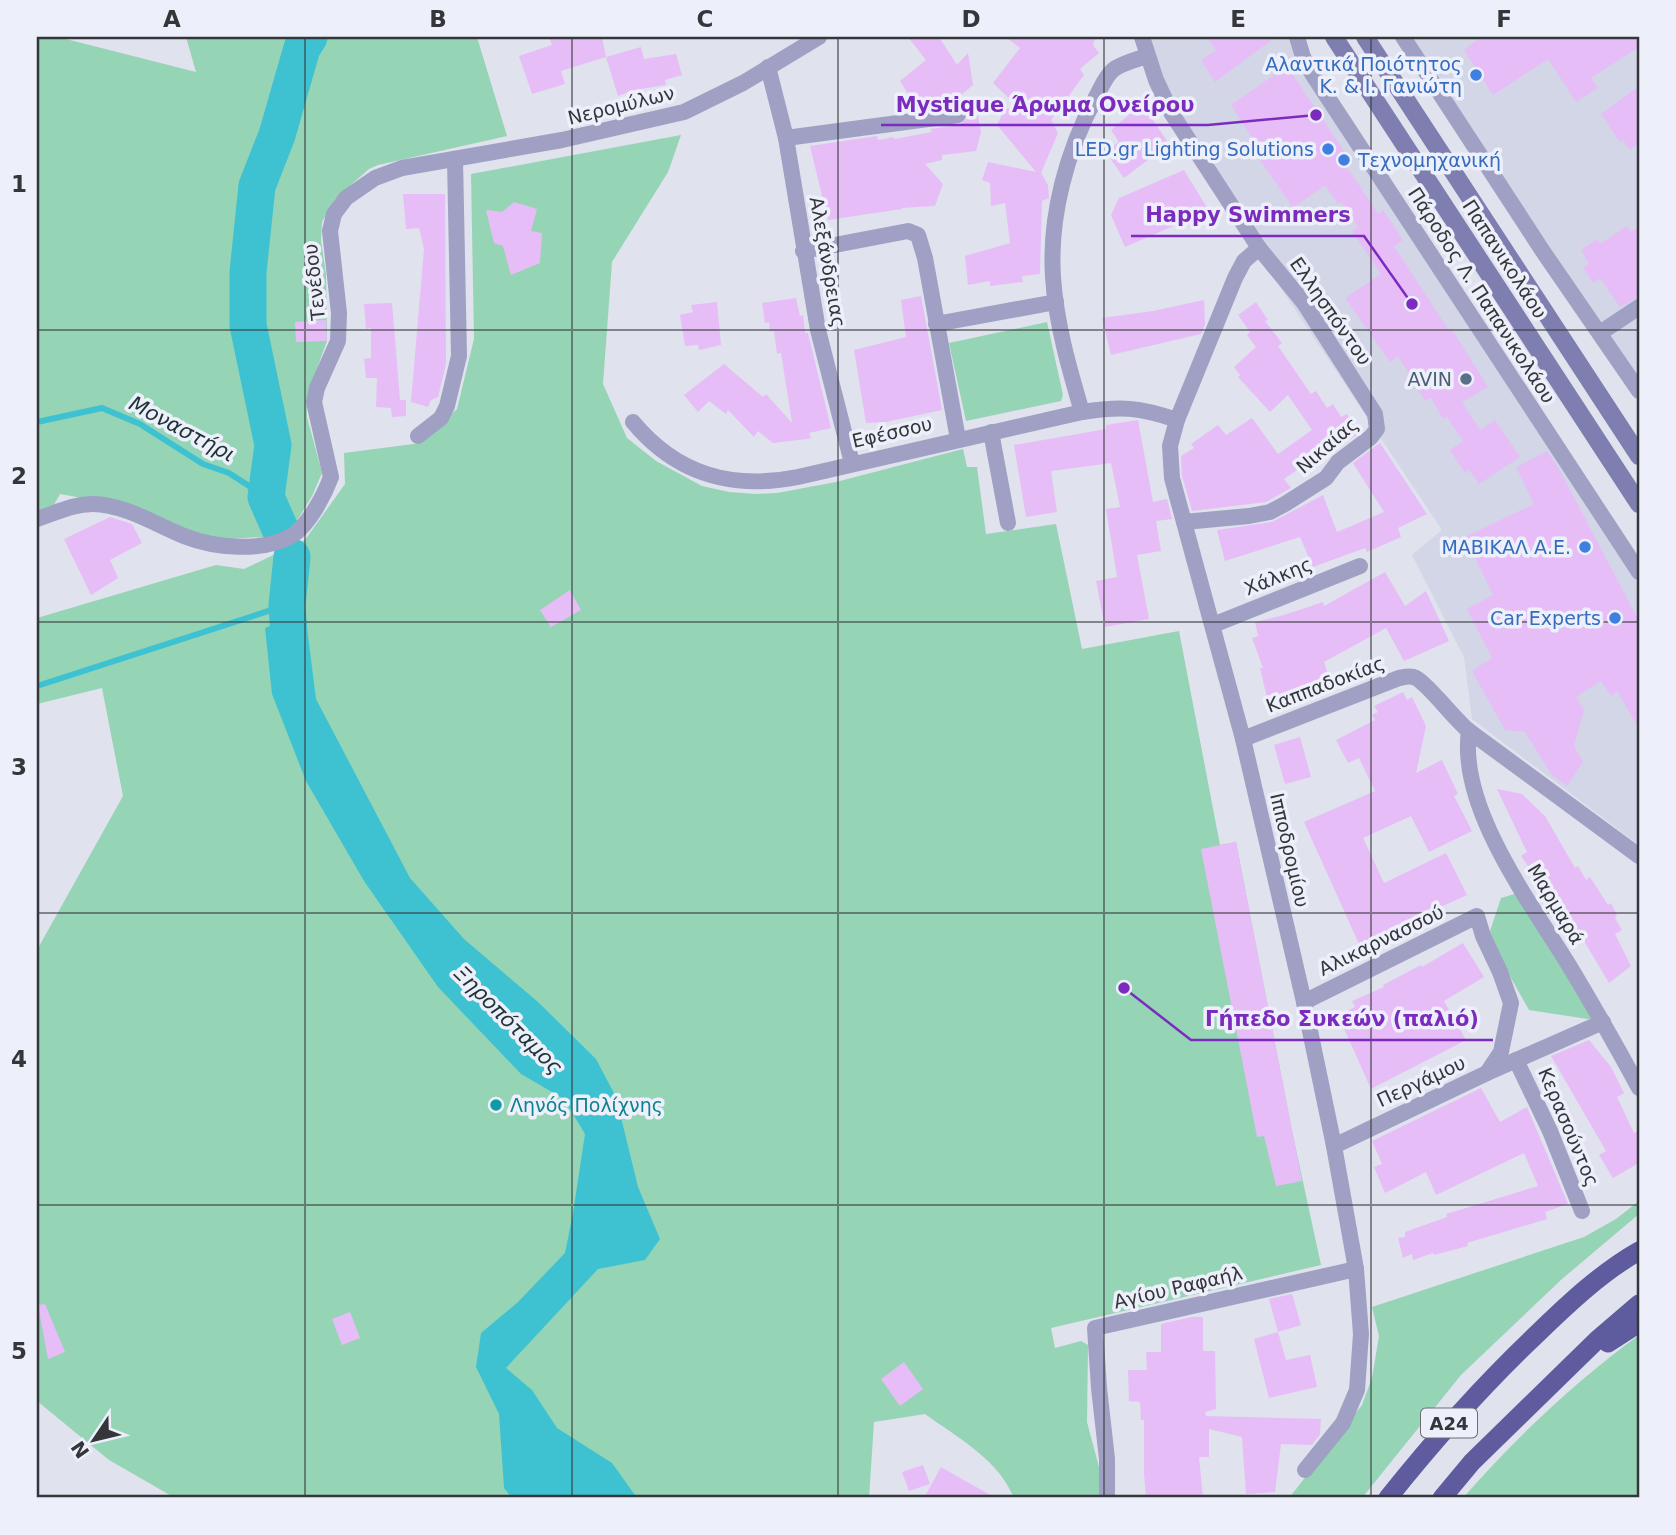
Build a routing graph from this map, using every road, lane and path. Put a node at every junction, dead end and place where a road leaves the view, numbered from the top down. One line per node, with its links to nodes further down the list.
1 (819, 37): 8 (street, Νερομύλων)
2 (1142, 37): 7 (street, Ελλησπόντου)
3 (1297, 37): 34 (street, Πάροδος Λ. Παπανικολάου)
4 (1334, 37): 29 (main road, Παπανικολάου)
5 (1364, 37): 27 (main road, Παπανικολάου)
6 (1403, 37): 18 (street)
7 (1147, 56): 13 (street, Ελλησπόντου); 15 (street)
8 (768, 67): 10 (street, Αλεξάνδρειας); 11 (street, Νερομύλων)
9 (958, 115): 10 (street)
10 (786, 138): 14 (street, Αλεξάνδρειας)
11 (455, 159): 12 (street, Νερομύλων); 25 (street)
12 (416, 165): 30 (street, Τενέδου)
13 (1259, 248): 21 (street, Ιπποδρομίου); 23 (street, Ελλησπόντου)
14 (803, 251): 17 (street); 28 (street, Αλεξάνδρειας)
15 (1055, 302): 17 (street); 20 (street)
16 (1639, 307): 18 (street)
17 (936, 324): 26 (street)
18 (1600, 333): 19 (street)
19 (1638, 385)
20 (1082, 412): 21 (street, Εφέσσου); 24 (street, Εφέσσου)
21 (1177, 420): 31 (street, Ιπποδρομίου)
22 (633, 422): 28 (street, Εφέσσου)
23 (1377, 429): 31 (street, Νικαίας)
24 (991, 432): 26 (street, Εφέσσου); 32 (street)
25 (418, 436)
26 (958, 439): 28 (street, Εφέσσου)
27 (1639, 456)
28 (852, 463)
29 (1639, 505)
30 (37, 519)
31 (1184, 522): 35 (street, Ιπποδρομίου)
32 (1008, 523)
33 (1360, 566): 35 (street, Χάλκης)
34 (1639, 572)
35 (1213, 625): 37 (street, Ιπποδρομίου)
36 (1469, 731): 37 (street, Καππαδοκίας); 38 (street); 40 (street, Μαρμαρά)
37 (1243, 739): 39 (street, Ιπποδρομίου)
38 (1639, 856)
39 (1304, 1002): 42 (street, Αλικαρνασσού); 44 (street, Ιπποδρομίου)
40 (1603, 1022): 41 (street, Περγάμου); 43 (street, Μαρμαρά)
41 (1516, 1060): 42 (street, Περγάμου); 45 (street, Κερασούντος)
42 (1487, 1073): 44 (street, Περγάμου)
43 (1639, 1088)
44 (1334, 1146): 49 (street, Ιπποδρομίου)
45 (1582, 1211)
46 (1639, 1241): 48 (highway)
47 (1639, 1251): 48 (highway, Α24)
48 (1622, 1261): 55 (highway, Α24)
49 (1356, 1269): 53 (street, Ιπποδρομίου); 54 (street, Αγίου Ραφαήλ)
50 (1639, 1304): 52 (highway, Α24)
51 (1639, 1323): 52 (highway)
52 (1571, 1366): 56 (highway, Α24)
53 (1305, 1470)
54 (1107, 1498)
55 (1388, 1498)
56 (1442, 1498)

